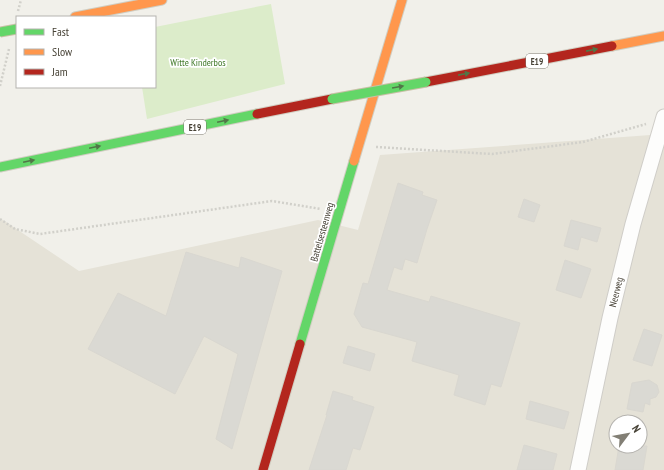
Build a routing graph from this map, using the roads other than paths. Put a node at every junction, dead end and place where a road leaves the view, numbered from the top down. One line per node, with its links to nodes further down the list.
1 (162, 0): 3 (main road)
2 (402, 0): 9 (main road, Battelsesteenweg)
3 (80, 16)
4 (16, 29): 5 (main road, bridge)
5 (0, 32)
6 (664, 36): 8 (main road, E19, one-way to 6, bridge)
7 (663, 118): 10 (street, Neerweg)
8 (0, 167)
9 (263, 470)
10 (578, 470)

